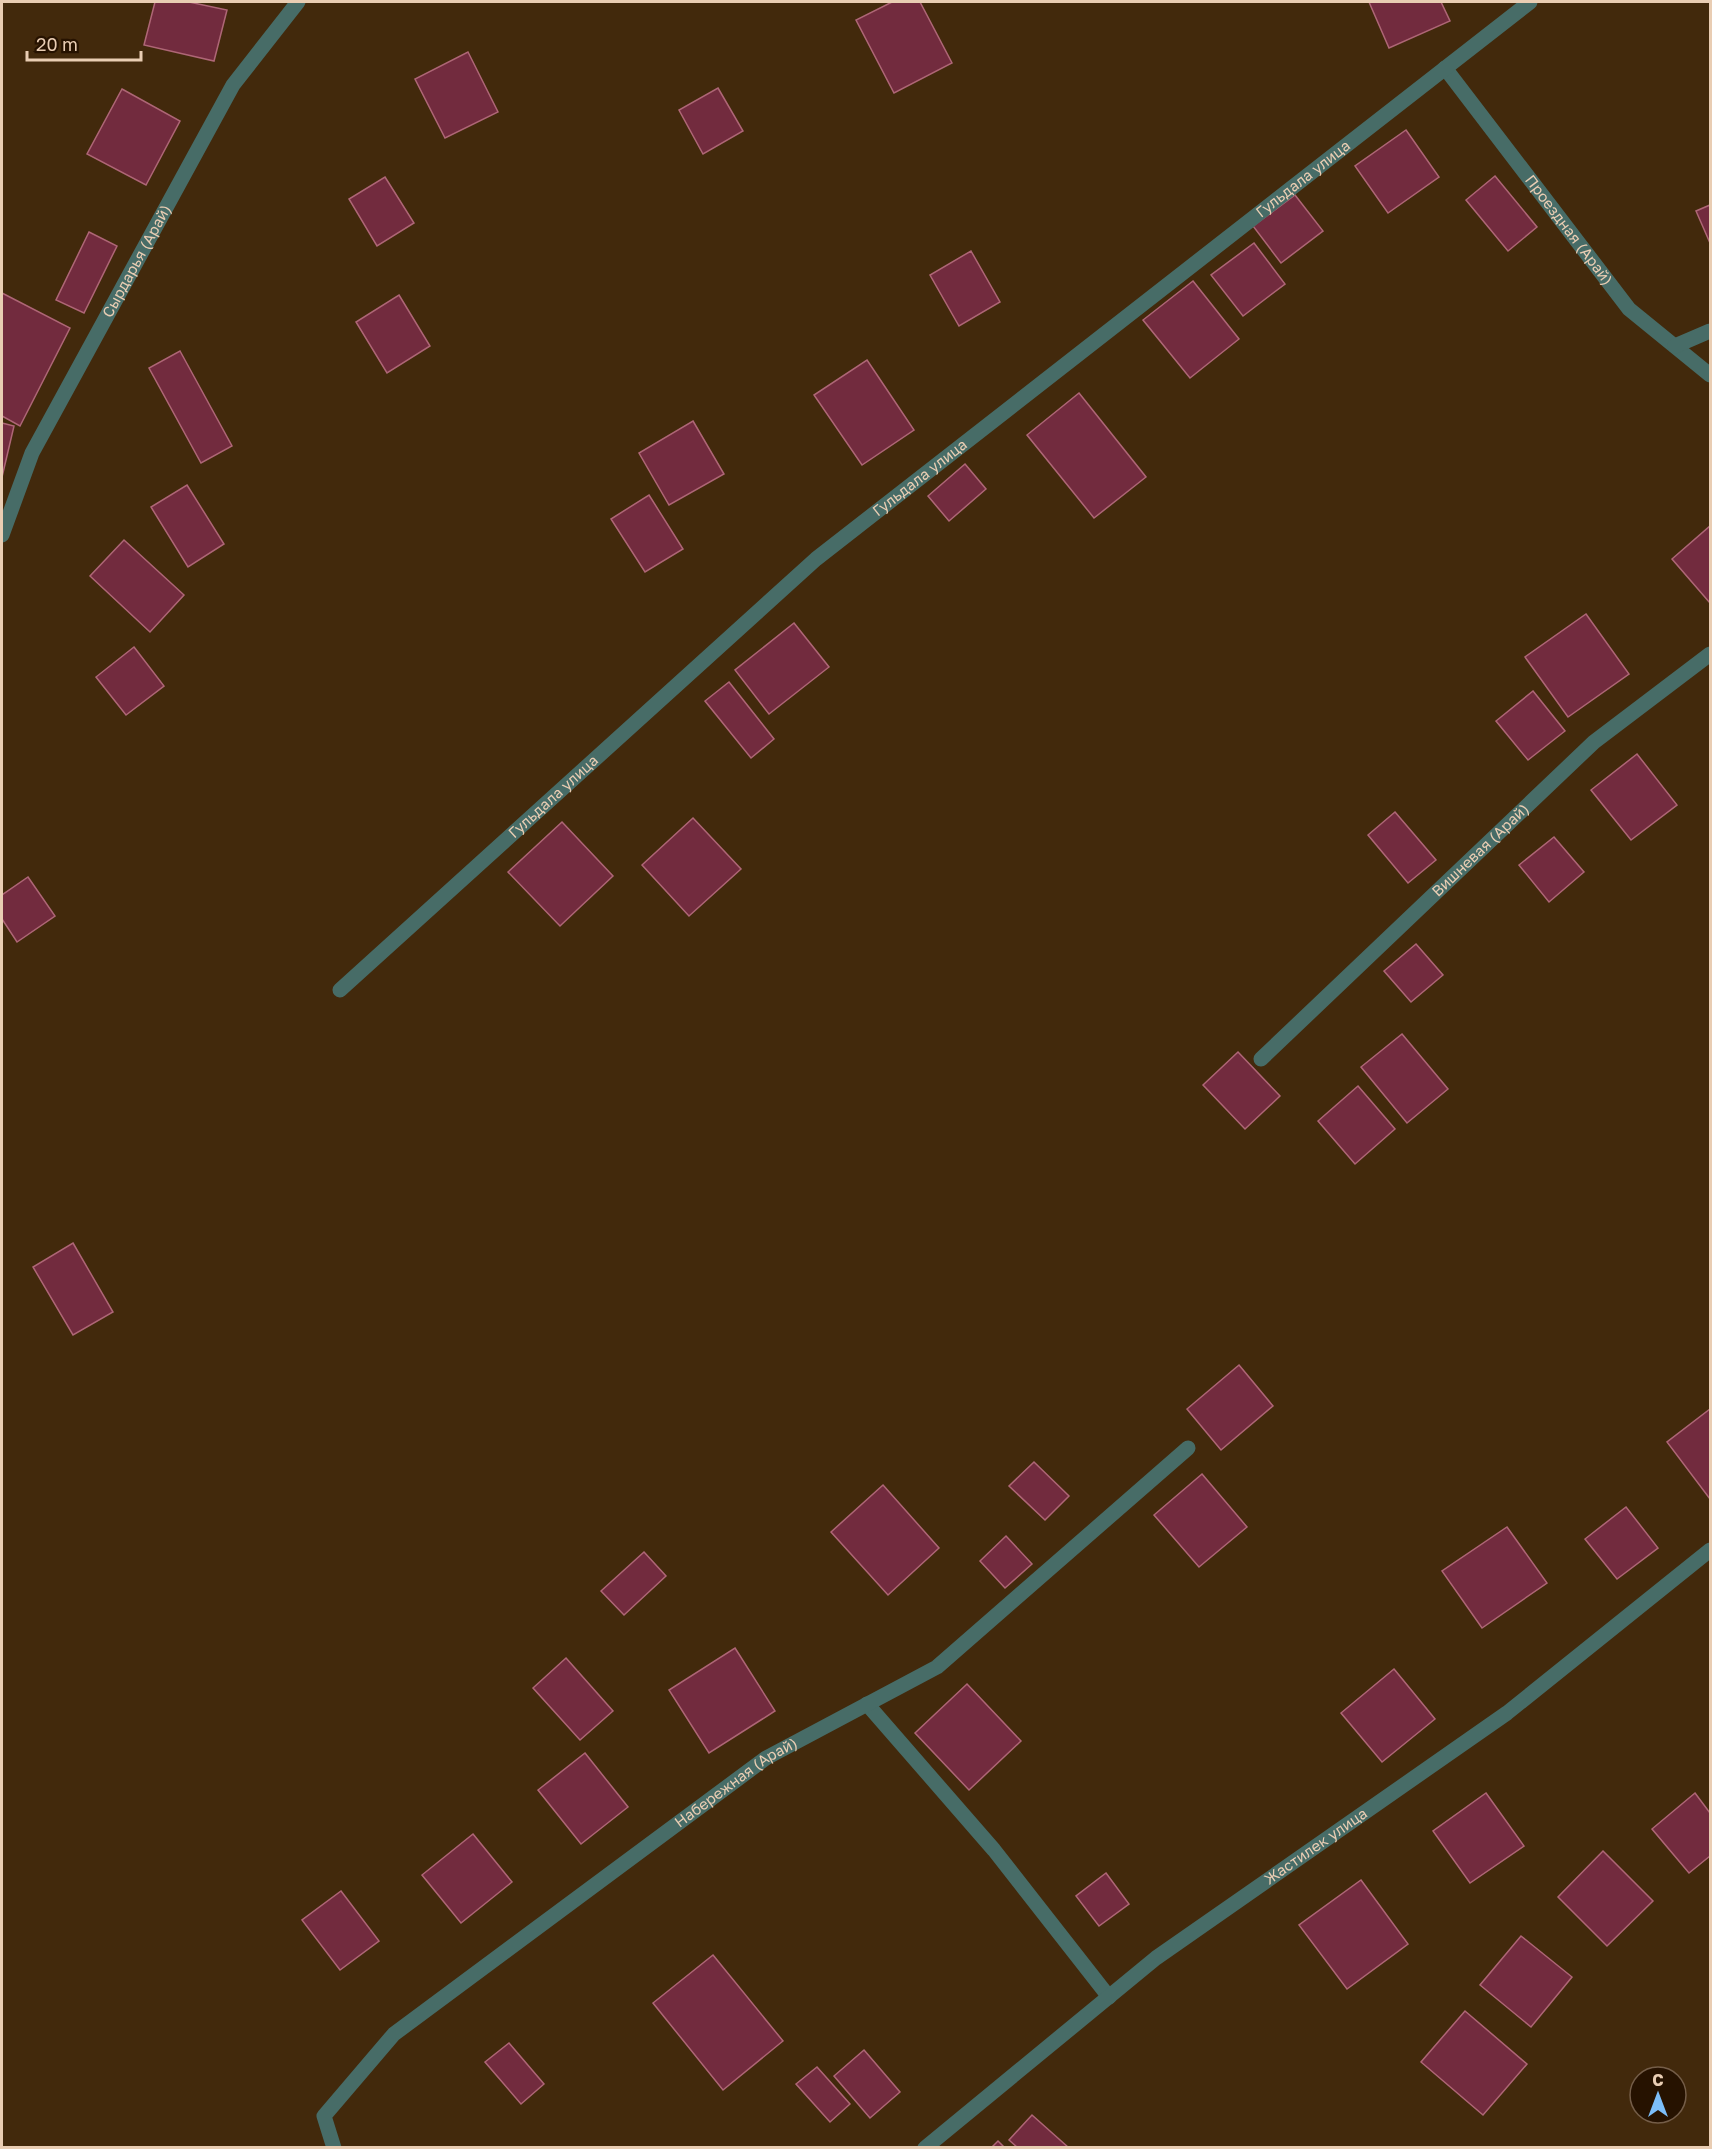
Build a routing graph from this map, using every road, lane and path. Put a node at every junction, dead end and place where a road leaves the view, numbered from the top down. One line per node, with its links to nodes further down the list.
1 (298, 2): 7 (street, Сырдарья (Арай))
2 (1529, 2): 3 (street, Гульдала улица)
3 (1445, 68): 5 (street, Проездная (Арай)); 9 (street, Гульдала улица)
4 (1710, 331): 5 (street)
5 (1675, 346): 6 (street, Проездная (Арай))
6 (1710, 375)
7 (2, 535)
8 (1710, 654): 10 (street, Вишневая (Арай))
9 (340, 990)
10 (1261, 1059)
11 (1188, 1448): 13 (street, Набережная (Арай))
12 (1710, 1550): 14 (street, Жастилек улица)
13 (867, 1704): 14 (street); 15 (street, Набережная (Арай))
14 (1109, 1997): 16 (street, Жастилек улица)
15 (334, 2148)
16 (925, 2148)

